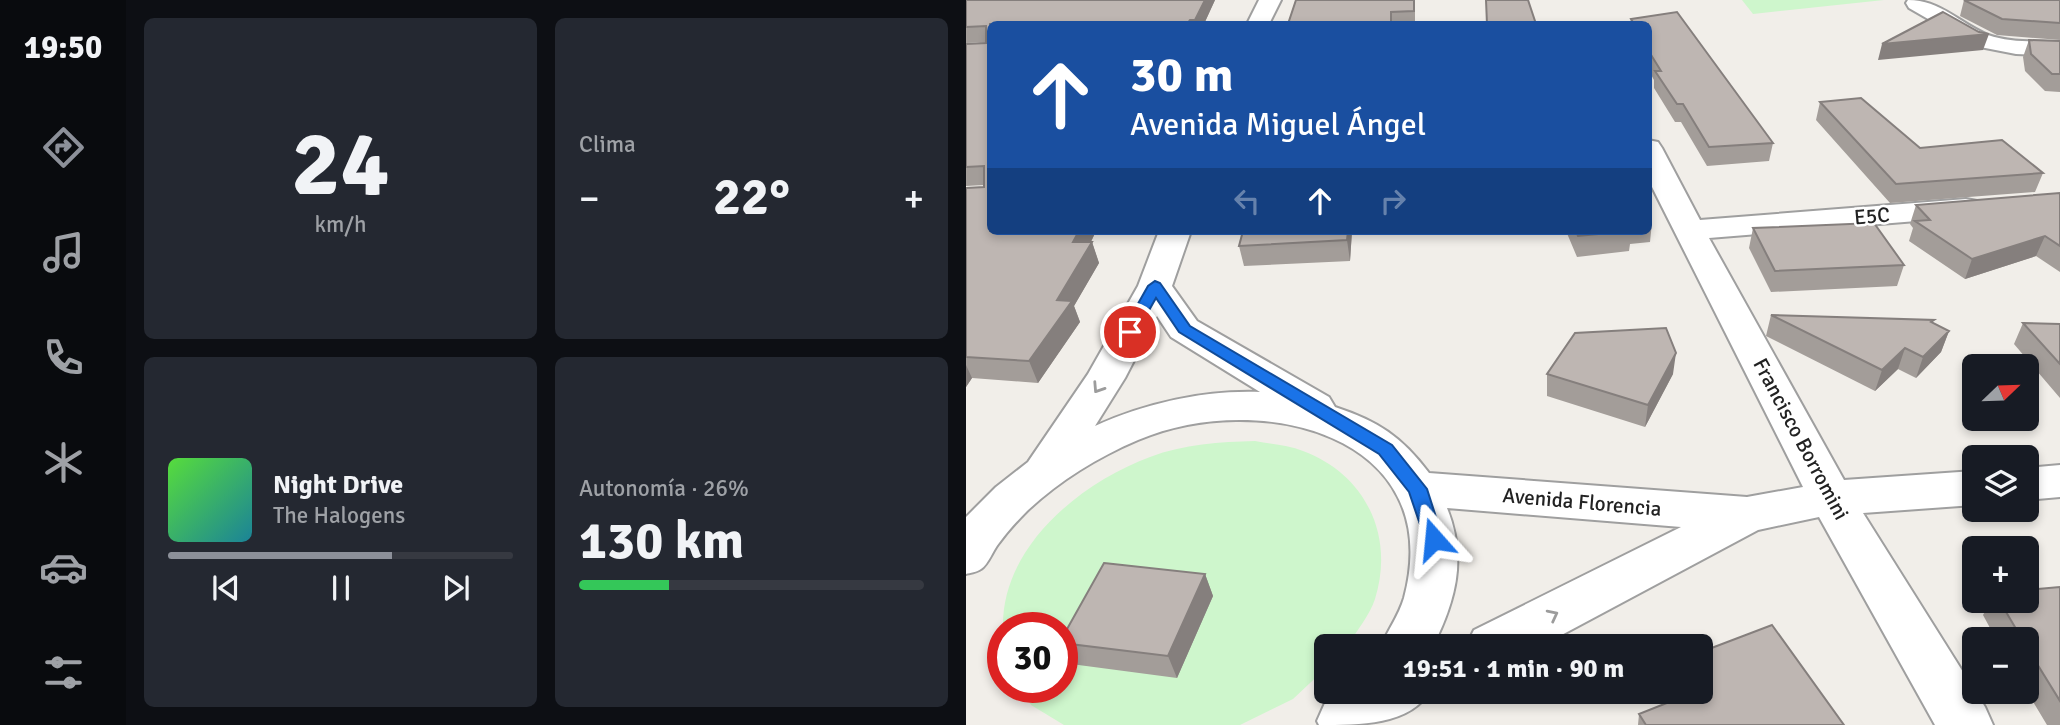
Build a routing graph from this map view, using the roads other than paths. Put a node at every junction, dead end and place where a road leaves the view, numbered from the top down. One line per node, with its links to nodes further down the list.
1 (1270, 0): 3 (street)
2 (1917, 3): 4 (street)
3 (1260, 21)
4 (2060, 49)
5 (1652, 156): 7 (street, Francisco Borromini)
6 (2001, 205): 7 (street, E5C)
7 (1689, 230): 16 (street, Francisco Borromini)
8 (1174, 235): 9 (street)
9 (1155, 286): 10 (street); 11 (street, one-way to 11)
10 (1341, 422): 11 (street); 14 (street)
11 (1042, 474): 18 (street)
12 (2060, 481): 13 (street)
13 (2039, 483)
14 (1418, 489): 17 (street, Avenida Florencia); 19 (street)
15 (1962, 489): 16 (street, Avenida Florencia)
16 (1831, 498): 17 (street, Avenida Florencia); 23 (street, Francisco Borromini)
17 (1747, 515): 20 (street, Avenida Florencia, one-way to 17)
18 (972, 536)
19 (1412, 634)
20 (1515, 634)
21 (1371, 704): 22 (street)
22 (1352, 712)
23 (1965, 725)

